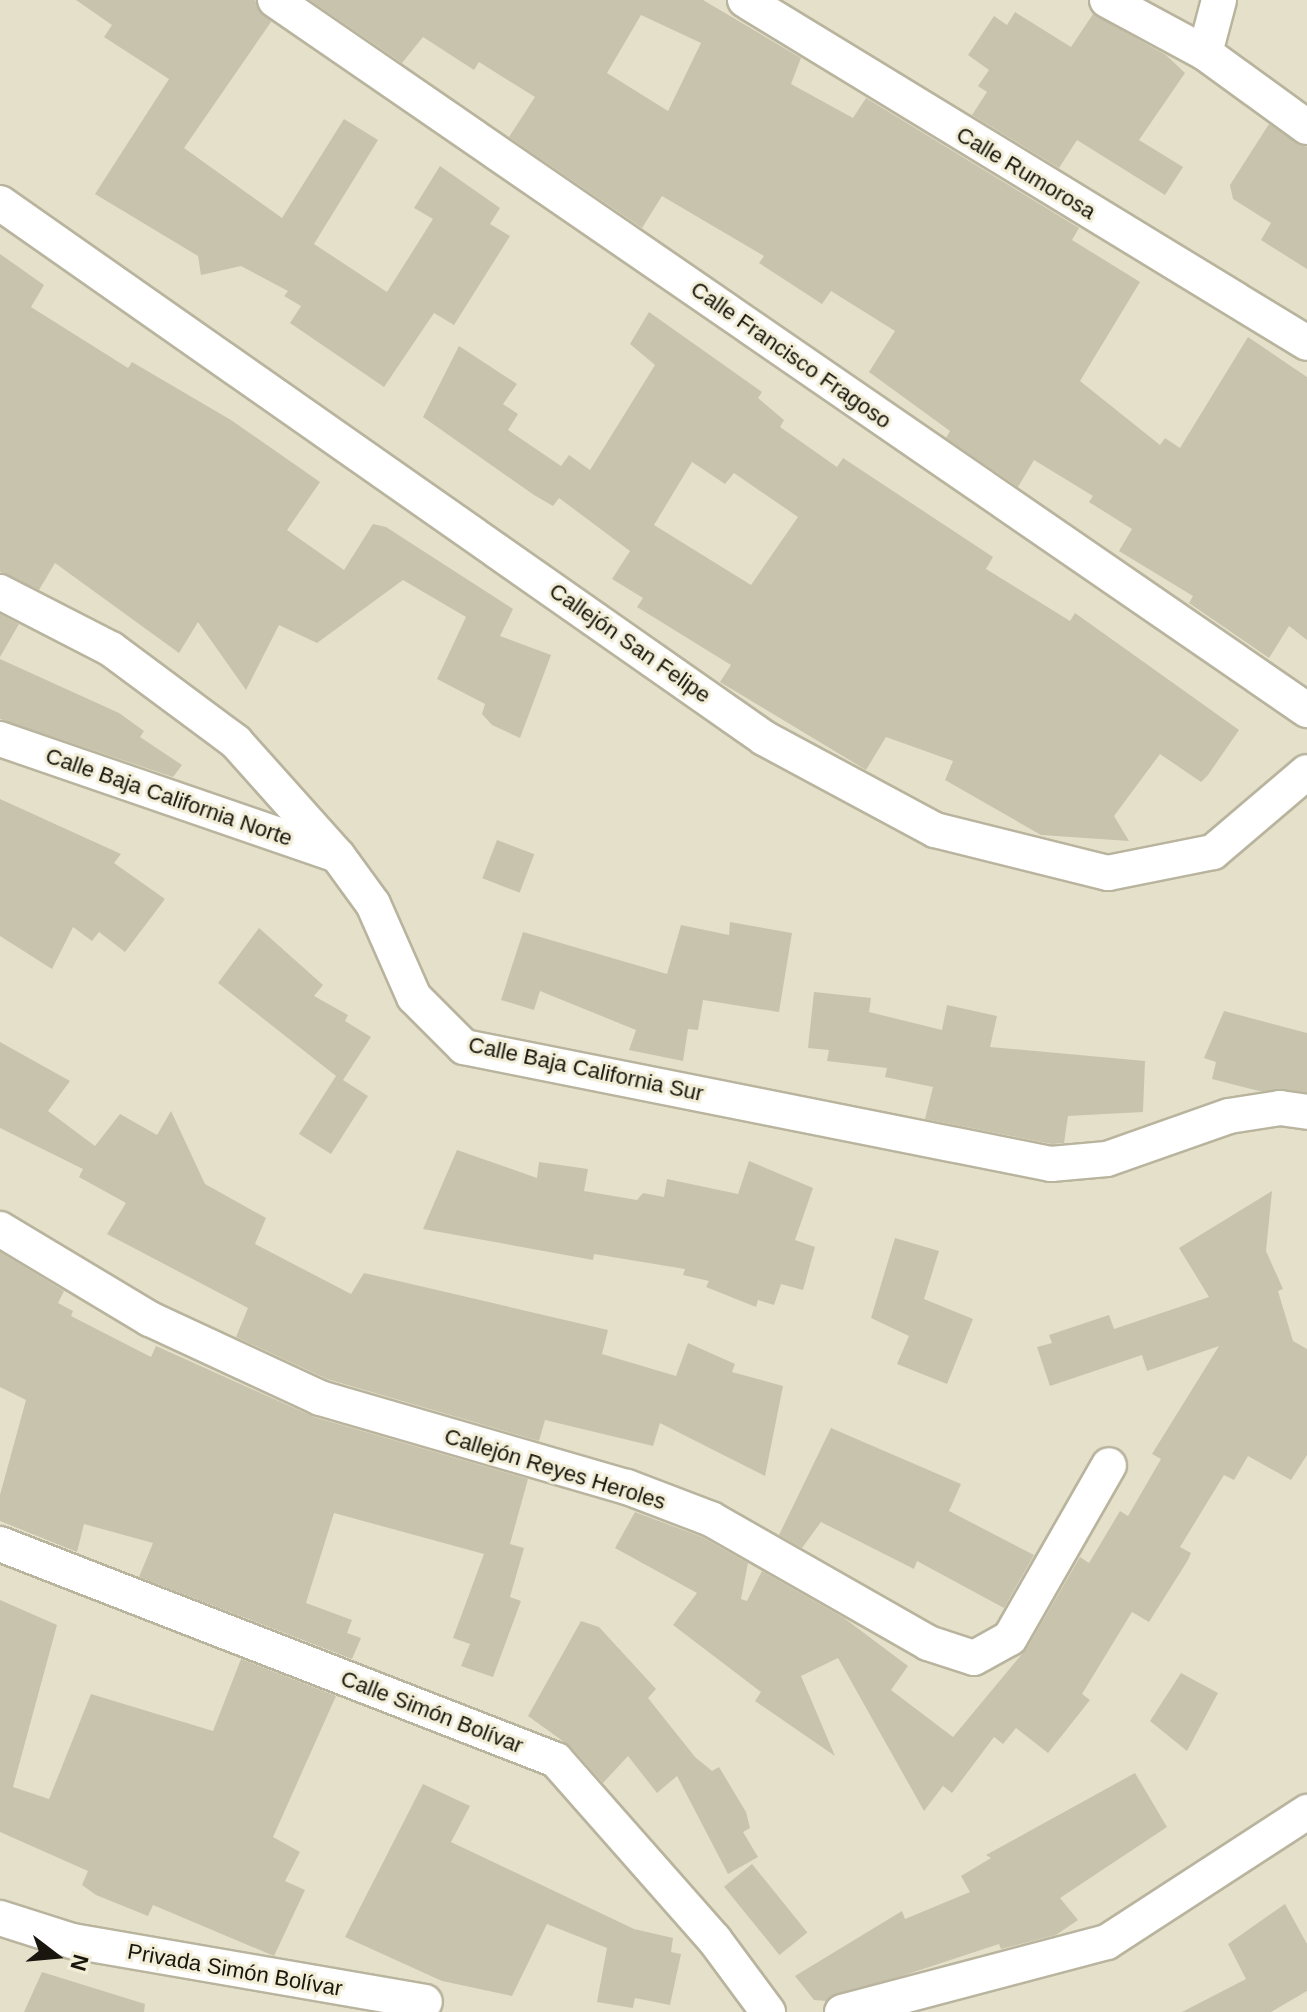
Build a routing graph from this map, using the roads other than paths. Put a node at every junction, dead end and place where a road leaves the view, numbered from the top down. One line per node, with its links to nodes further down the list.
1 (275, 0): 10 (street, Calle Francisco Fragoso)
2 (745, 0): 8 (street, Calle Rumorosa)
3 (1107, 0): 5 (street)
4 (1219, 0): 5 (street)
5 (1205, 53): 6 (street)
6 (1307, 127)
7 (0, 203): 12 (street, Callejón San Felipe)
8 (1307, 343)
9 (0, 592): 13 (street, Calle Baja California Sur)
10 (1307, 710)
11 (0, 739): 13 (street, Calle Baja California Norte)
12 (1307, 772)
13 (338, 856): 14 (street, Calle Baja California Sur)
14 (1307, 1112)
15 (0, 1229): 16 (street, Callejón Reyes Heroles)
16 (1109, 1465)
17 (0, 1544): 21 (street, Calle Simón Bolívar)
18 (1307, 1812): 22 (street)
19 (0, 1918): 20 (street, Privada Simón Bolívar)
20 (425, 2002)
21 (768, 2012)
22 (842, 2012)

